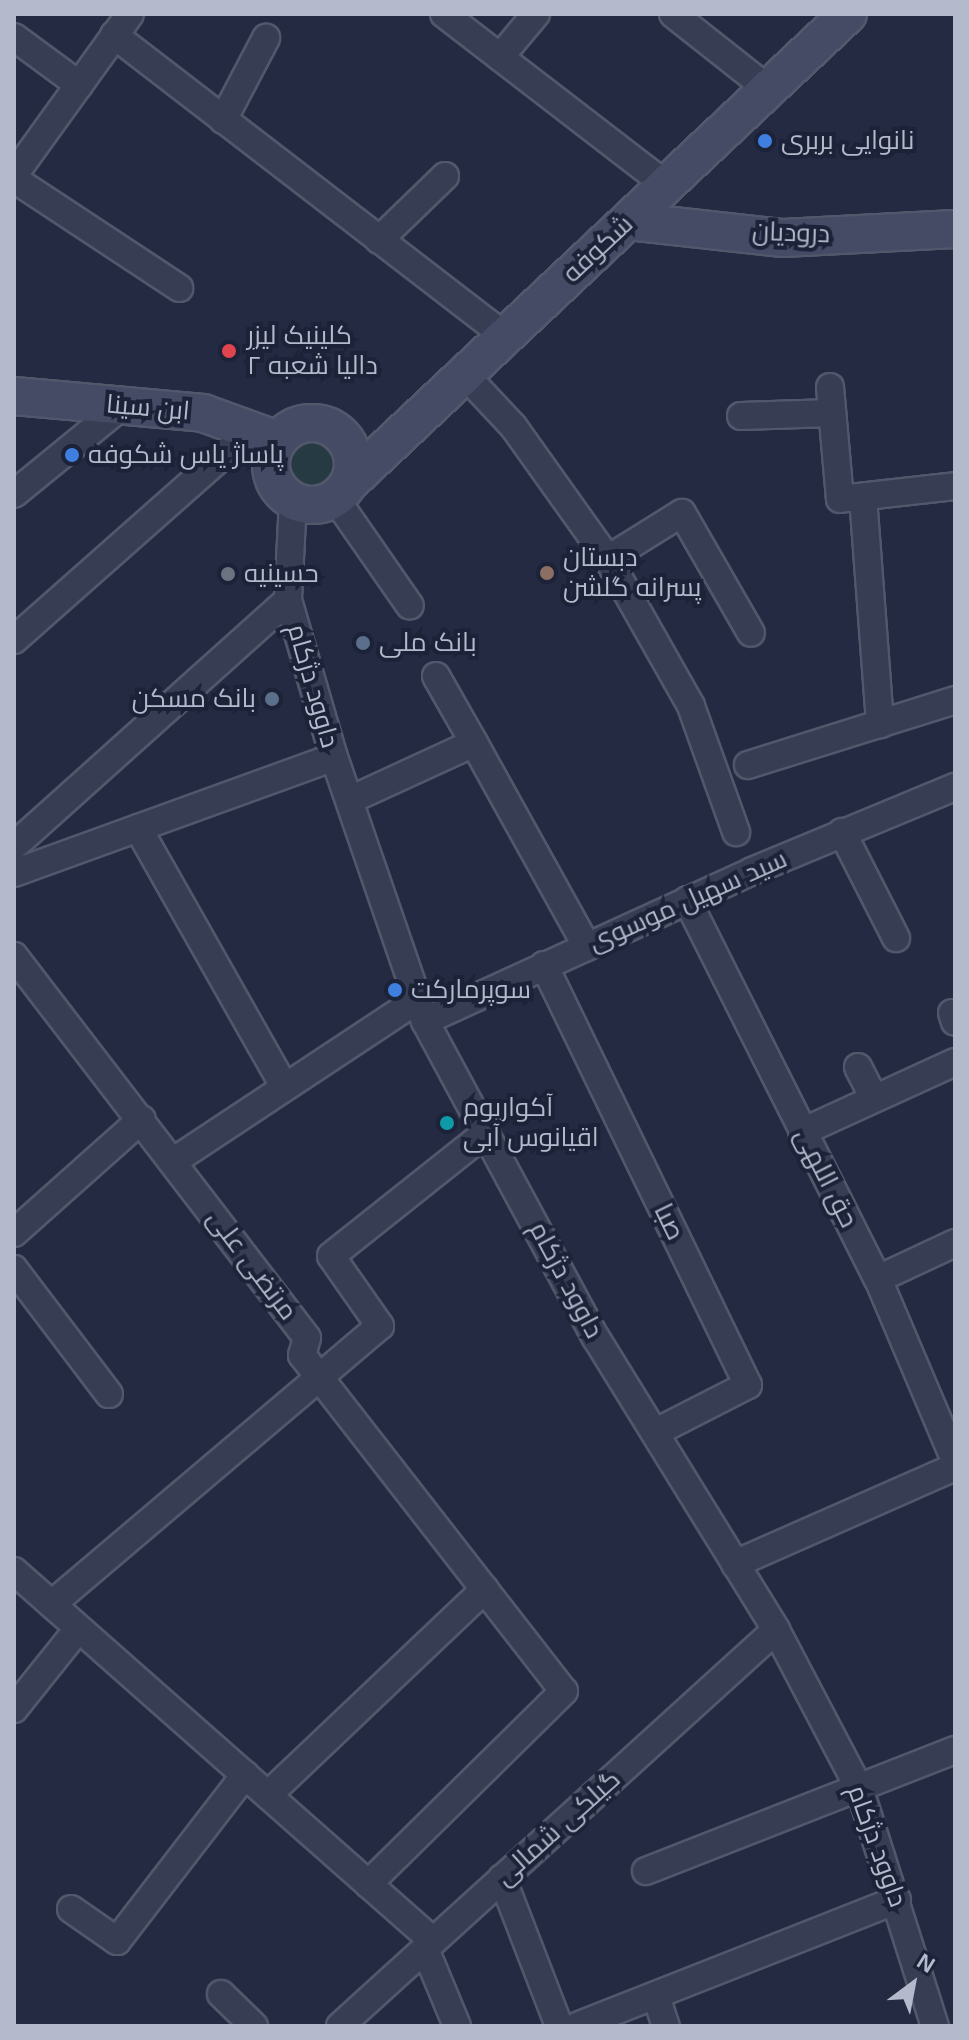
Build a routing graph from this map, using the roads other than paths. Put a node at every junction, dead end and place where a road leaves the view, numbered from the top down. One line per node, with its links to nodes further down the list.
1 (444, 14): 8 (street)
2 (536, 14): 8 (street)
3 (673, 14): 10 (street)
4 (848, 14): 10 (main road, شکوفه)
5 (122, 25): 9 (street); 11 (street)
6 (14, 37): 9 (street)
7 (266, 38): 11 (street)
8 (500, 57): 14 (street)
9 (79, 85): 13 (street)
10 (768, 89): 14 (main road, شکوفه)
11 (223, 120): 17 (street)
12 (445, 176): 17 (street)
13 (14, 177): 18 (street)
14 (666, 185): 15 (main road, شکوفه)
15 (628, 221): 16 (main road, درودیان); 19 (main road, شکوفه)
16 (955, 229)
17 (379, 240): 19 (street)
18 (179, 288)
19 (505, 336): 20 (main road, شکوفه)
20 (466, 376): 26 (main road, شکوفه); 30 (street)
21 (14, 396): 22 (main road, ابن سینا)
22 (122, 406): 24 (main road, ابن سینا); 27 (street)
23 (741, 416): 28 (street)
24 (265, 435): 26 (main road); 29 (main road); 34 (street)
25 (955, 486): 28 (street)
26 (341, 491): 29 (main road); 32 (street)
27 (14, 494)
28 (863, 497): 37 (street)
29 (293, 500): 31 (street, داوود دژکام)
30 (608, 559): 33 (street); 44 (street)
31 (288, 600): 39 (street, داوود دژکام); 46 (street)
32 (410, 606)
33 (751, 633)
34 (14, 640)
35 (436, 676): 38 (street)
36 (955, 700): 37 (street)
37 (880, 724): 40 (street)
38 (474, 743): 42 (street); 50 (street)
39 (334, 757): 42 (street, داوود دژکام); 43 (street)
40 (748, 765)
41 (955, 787): 45 (street, سید سهیل موسوی)
42 (350, 800): 53 (street, داوود دژکام)
43 (138, 828): 47 (street); 56 (street)
44 (736, 832)
45 (842, 832): 48 (street, سید سهیل موسوی); 49 (street)
46 (14, 846)
47 (14, 873)
48 (687, 900): 50 (street, سید سهیل موسوی); 60 (street, حق اللهی)
49 (896, 938)
50 (587, 947): 52 (street, سید سهیل موسوی)
51 (14, 956): 58 (street, مرتضی علی)
52 (544, 965): 53 (street, سید سهیل موسوی); 68 (street, صبا)
53 (421, 1010): 56 (street, سید سهیل موسوی); 59 (street, داوود دژکام)
54 (955, 1062): 57 (street)
55 (858, 1067): 57 (street)
56 (284, 1086): 61 (street, سید سهیل موسوی)
57 (874, 1098): 60 (street)
58 (142, 1119): 61 (street, مرتضی علی); 62 (street)
59 (487, 1132): 66 (street); 68 (street, داوود دژکام)
60 (802, 1132): 65 (street, حق اللهی)
61 (174, 1161): 66 (street, مرتضی علی)
62 (14, 1233)
63 (955, 1243): 65 (street)
64 (14, 1269): 67 (street)
65 (878, 1279): 69 (street, حق اللهی)
66 (317, 1375): 73 (street, مرتضی علی); 74 (street)
67 (109, 1394)
68 (656, 1432): 71 (street, داوود دژکام)
69 (955, 1460)
70 (955, 1467): 71 (street)
71 (735, 1564): 76 (street, داوود دژکام)
72 (14, 1571): 74 (street)
73 (485, 1589): 81 (street); 84 (street, مرتضی علی)
74 (52, 1604): 75 (street)
75 (78, 1629): 77 (street); 79 (street)
76 (776, 1630): 80 (street, داوود دژکام); 83 (street, گيلکی شمالی)
77 (14, 1709)
78 (955, 1750): 80 (street)
79 (245, 1775): 81 (street); 86 (street)
80 (860, 1790): 82 (street); 85 (street, داوود دژکام)
81 (268, 1795): 84 (street)
82 (646, 1871)
83 (502, 1878): 87 (street, گيلکی شمالی); 93 (street)
84 (368, 1884): 87 (street)
85 (897, 1900): 89 (street); 96 (street, داوود دژکام)
86 (71, 1909)
87 (429, 1945): 91 (street, گيلکی شمالی); 92 (street)
88 (221, 1994): 90 (street)
89 (656, 1996): 94 (street); 95 (street)
90 (254, 2026)
91 (340, 2026)
92 (457, 2026)
93 (559, 2026)
94 (577, 2026)
95 (666, 2026)
96 (935, 2026)

